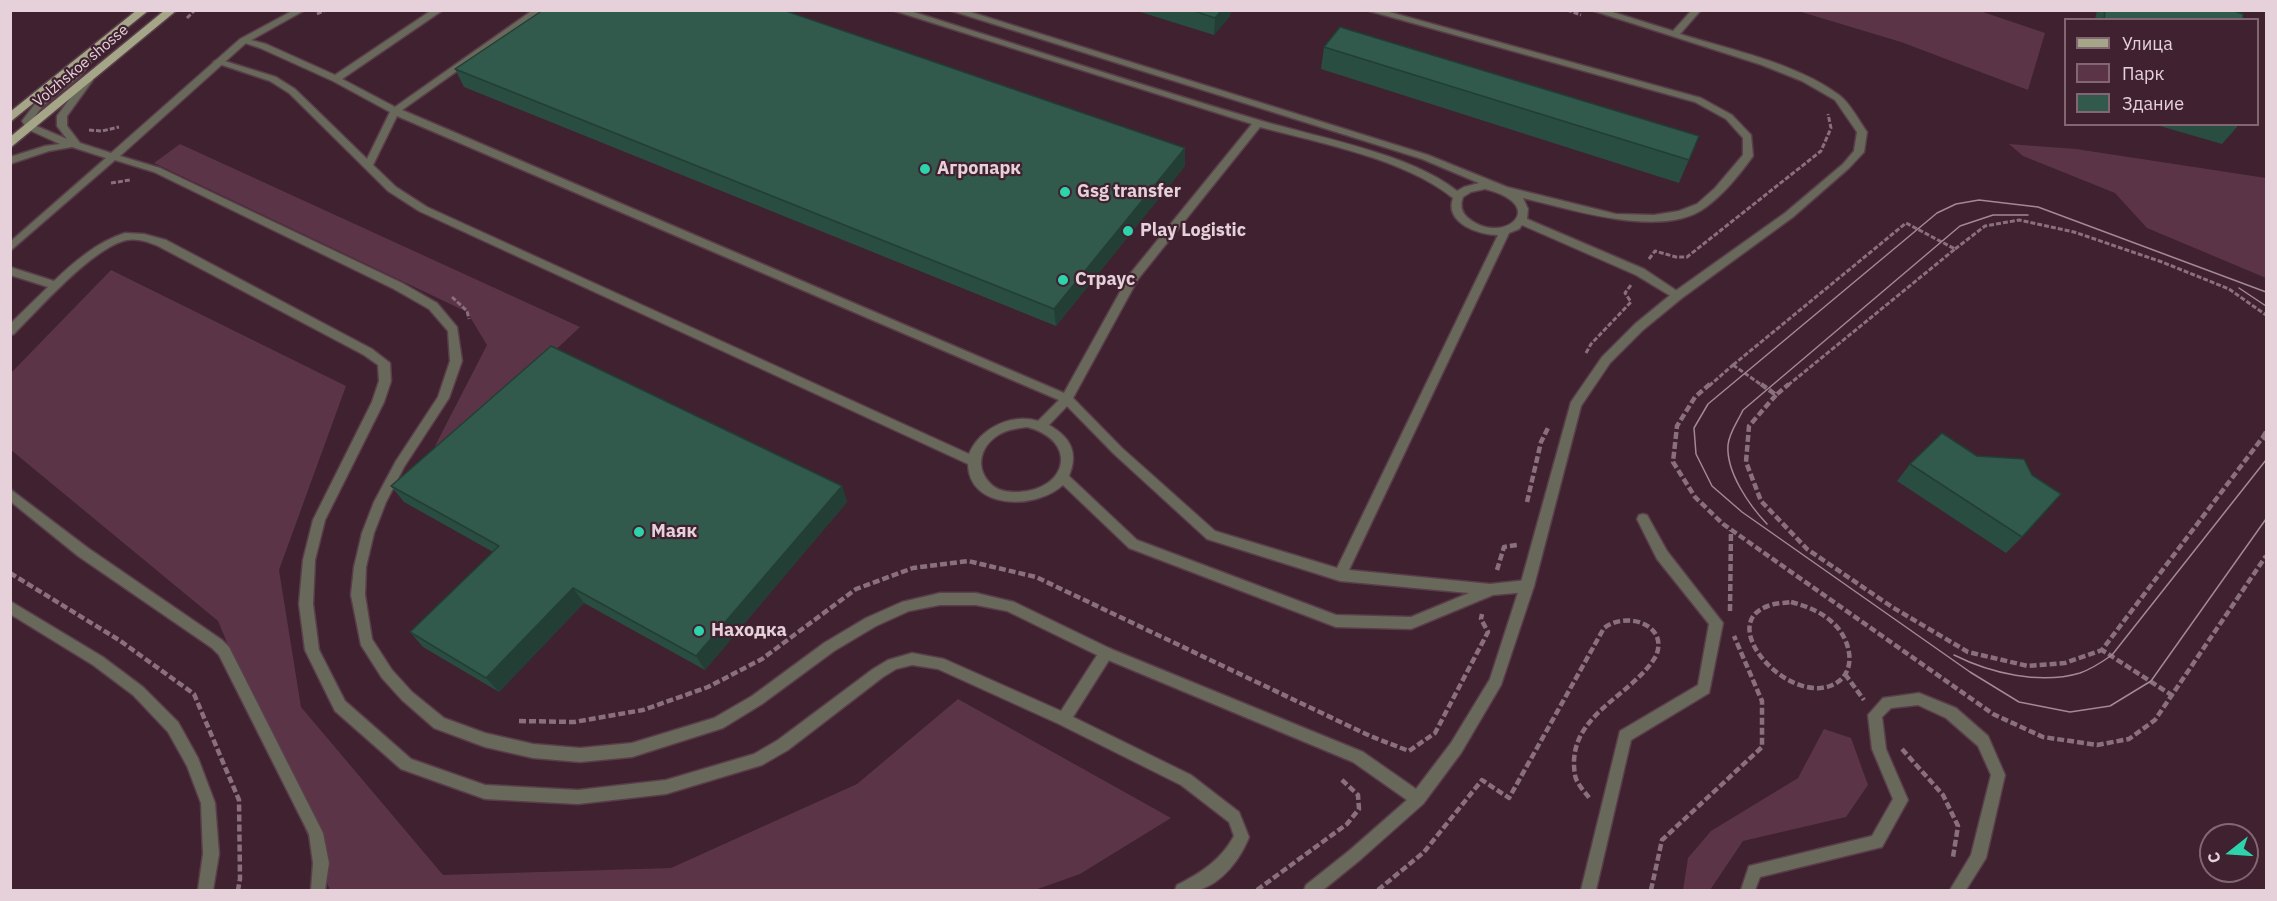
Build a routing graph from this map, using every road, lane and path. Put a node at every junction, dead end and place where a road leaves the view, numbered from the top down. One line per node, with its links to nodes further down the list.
1 (144, 10): 15 (main road, Volzhskoe shosse)
2 (172, 10): 18 (main road, Volzhskoe shosse)
3 (195, 10): 12 (path)
4 (301, 10): 14 (street)
5 (439, 10): 17 (street)
6 (539, 10): 19 (street)
7 (896, 10): 21 (street)
8 (953, 10): 30 (street)
9 (1370, 10): 30 (street)
10 (1595, 10): 13 (street)
11 (1697, 10): 13 (street)
12 (179, 25)
13 (1674, 35): 40 (street)
14 (243, 41): 16 (street); 17 (street)
15 (93, 51): 20 (main road, Volzhskoe shosse); 23 (street)
16 (218, 62): 27 (street); 29 (street)
17 (336, 79): 19 (street)
18 (88, 80): 23 (main road, Volzhskoe shosse); 26 (street)
19 (395, 111): 29 (street); 46 (street)
20 (10, 118)
21 (1258, 123): 31 (street); 46 (street)
22 (127, 124): 24 (path)
23 (30, 127): 25 (main road, Volzhskoe shosse); 26 (street)
24 (88, 130)
25 (10, 144)
26 (76, 145): 27 (street); 28 (street)
27 (112, 156): 34 (street); 66 (street)
28 (10, 161)
29 (368, 166): 51 (street)
30 (1504, 190): 31 (street); 32 (street)
31 (1458, 197): 33 (street)
32 (1522, 221): 33 (street); 38 (street)
33 (1505, 231): 59 (street)
34 (10, 248)
35 (1955, 249): 41 (path); 44 (path); 45 (path)
36 (1655, 251): 38 (path)
37 (10, 271): 39 (street)
38 (1640, 272): 40 (street); 43 (path)
39 (57, 286): 42 (street); 70 (street)
40 (1678, 295): 60 (street)
41 (2266, 315)
42 (10, 331)
43 (1586, 354)
44 (1733, 365): 45 (path); 56 (path)
45 (1776, 395): 65 (path)
46 (1066, 399): 48 (street); 59 (street)
47 (1554, 416): 54 (path)
48 (1041, 425): 51 (street); 52 (street)
49 (2266, 432): 50 (path)
50 (2265, 438): 65 (path)
51 (972, 460): 52 (street)
52 (1062, 477): 61 (street)
53 (10, 494): 78 (street)
54 (1525, 511)
55 (1642, 519): 75 (street)
56 (1731, 530): 63 (path); 68 (path)
57 (1520, 534): 61 (path)
58 (2266, 556): 68 (path)
59 (1340, 575): 61 (street)
60 (1527, 586): 61 (street); 74 (street)
61 (1490, 590): 71 (path)
62 (10, 607): 77 (street)
63 (1730, 614)
64 (1730, 626): 84 (path)
65 (2102, 650): 68 (path)
66 (1106, 653): 70 (street); 74 (street)
67 (1845, 674): 67 (path); 69 (path)
68 (2173, 696)
69 (1875, 715): 85 (street); 86 (street)
70 (1064, 719): 79 (street)
71 (519, 721)
72 (1899, 746): 76 (path)
73 (1341, 779): 80 (path)
74 (1418, 799): 81 (street)
75 (1606, 818): 82 (path); 83 (street)
76 (1950, 868)
77 (206, 891)
78 (318, 891)
79 (1182, 891)
80 (1257, 891)
81 (1311, 891)
82 (1378, 891)
83 (1588, 891)
84 (1651, 891)
85 (1748, 891)
86 (1958, 891)

